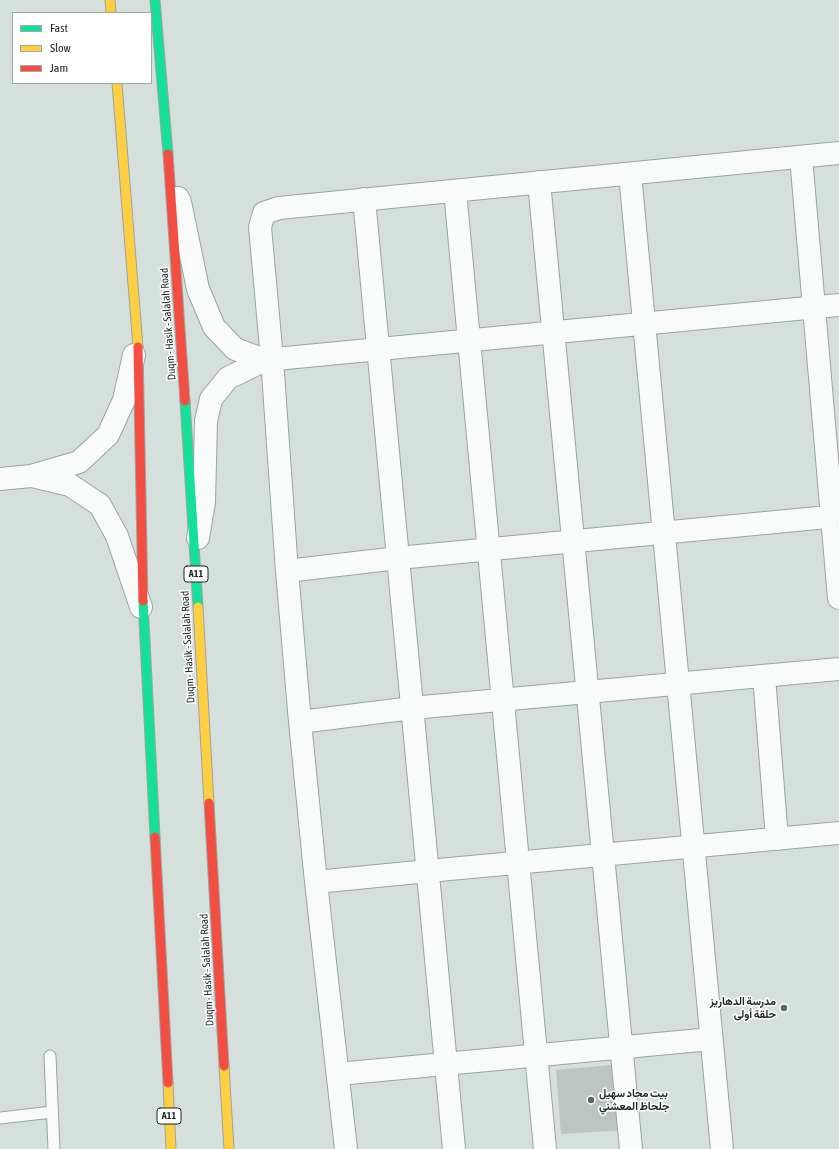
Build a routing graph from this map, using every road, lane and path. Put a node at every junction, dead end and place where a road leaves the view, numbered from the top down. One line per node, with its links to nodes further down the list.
1 (110, 0): 3 (highway)
2 (155, 0): 9 (highway, Duqm - Hasik - Salalah Road / A11)
3 (112, 12)
4 (117, 84): 16 (highway, A11)
5 (839, 153): 6 (street)
6 (801, 157): 7 (street); 13 (street)
7 (630, 174): 8 (street); 14 (street)
8 (539, 182): 10 (street); 15 (street)
9 (171, 183): 19 (street); 26 (highway, Duqm - Hasik - Salalah Road / A11)
10 (455, 190): 11 (street); 17 (street)
11 (364, 199): 18 (street); 19 (street)
12 (839, 305): 13 (street)
13 (815, 308): 14 (street); 22 (street)
14 (643, 324): 15 (street); 23 (street)
15 (553, 332): 17 (street); 24 (street)
16 (138, 339): 20 (street); 30 (highway, A11)
17 (469, 341): 18 (street); 25 (street)
18 (379, 349): 19 (street); 27 (street)
19 (268, 360): 26 (street); 28 (street)
20 (30, 476): 21 (street); 30 (street)
21 (0, 479)
22 (836, 516): 23 (street); 29 (street)
23 (664, 533): 24 (street); 33 (street)
24 (573, 541): 25 (street); 34 (street)
25 (489, 550): 27 (street); 35 (street)
26 (195, 556): 52 (highway, Duqm - Hasik - Salalah Road / A11)
27 (398, 558): 28 (street); 36 (street)
28 (287, 571): 37 (street)
29 (839, 598)
30 (142, 612): 51 (highway, A11)
31 (839, 669): 32 (street)
32 (764, 676): 33 (street); 39 (street)
33 (678, 684): 34 (street); 40 (street)
34 (587, 692): 35 (street); 41 (street)
35 (503, 700): 36 (street); 42 (street)
36 (412, 708): 37 (street); 43 (street)
37 (300, 722): 44 (street)
38 (839, 833): 39 (street)
39 (778, 839): 40 (street)
40 (693, 846): 41 (street); 45 (street)
41 (602, 855): 42 (street); 46 (street)
42 (518, 863): 43 (street); 48 (street)
43 (428, 871): 44 (street); 49 (street)
44 (316, 882): 50 (street)
45 (711, 1039): 46 (street); 64 (street)
46 (621, 1048): 48 (street); 63 (street)
47 (50, 1056): 53 (lane)
48 (536, 1056): 49 (street); 62 (street)
49 (446, 1064): 50 (street); 61 (street)
50 (338, 1074): 60 (street)
51 (168, 1083): 55 (highway); 58 (highway, A11)
52 (227, 1098): 56 (highway); 59 (highway, Duqm - Hasik - Salalah Road / A11)
53 (52, 1112): 54 (lane); 57 (lane)
54 (0, 1118)
55 (161, 1137)
56 (238, 1144)
57 (54, 1149)
58 (171, 1149)
59 (229, 1149)
60 (346, 1149)
61 (454, 1149)
62 (544, 1149)
63 (631, 1149)
64 (722, 1149)

